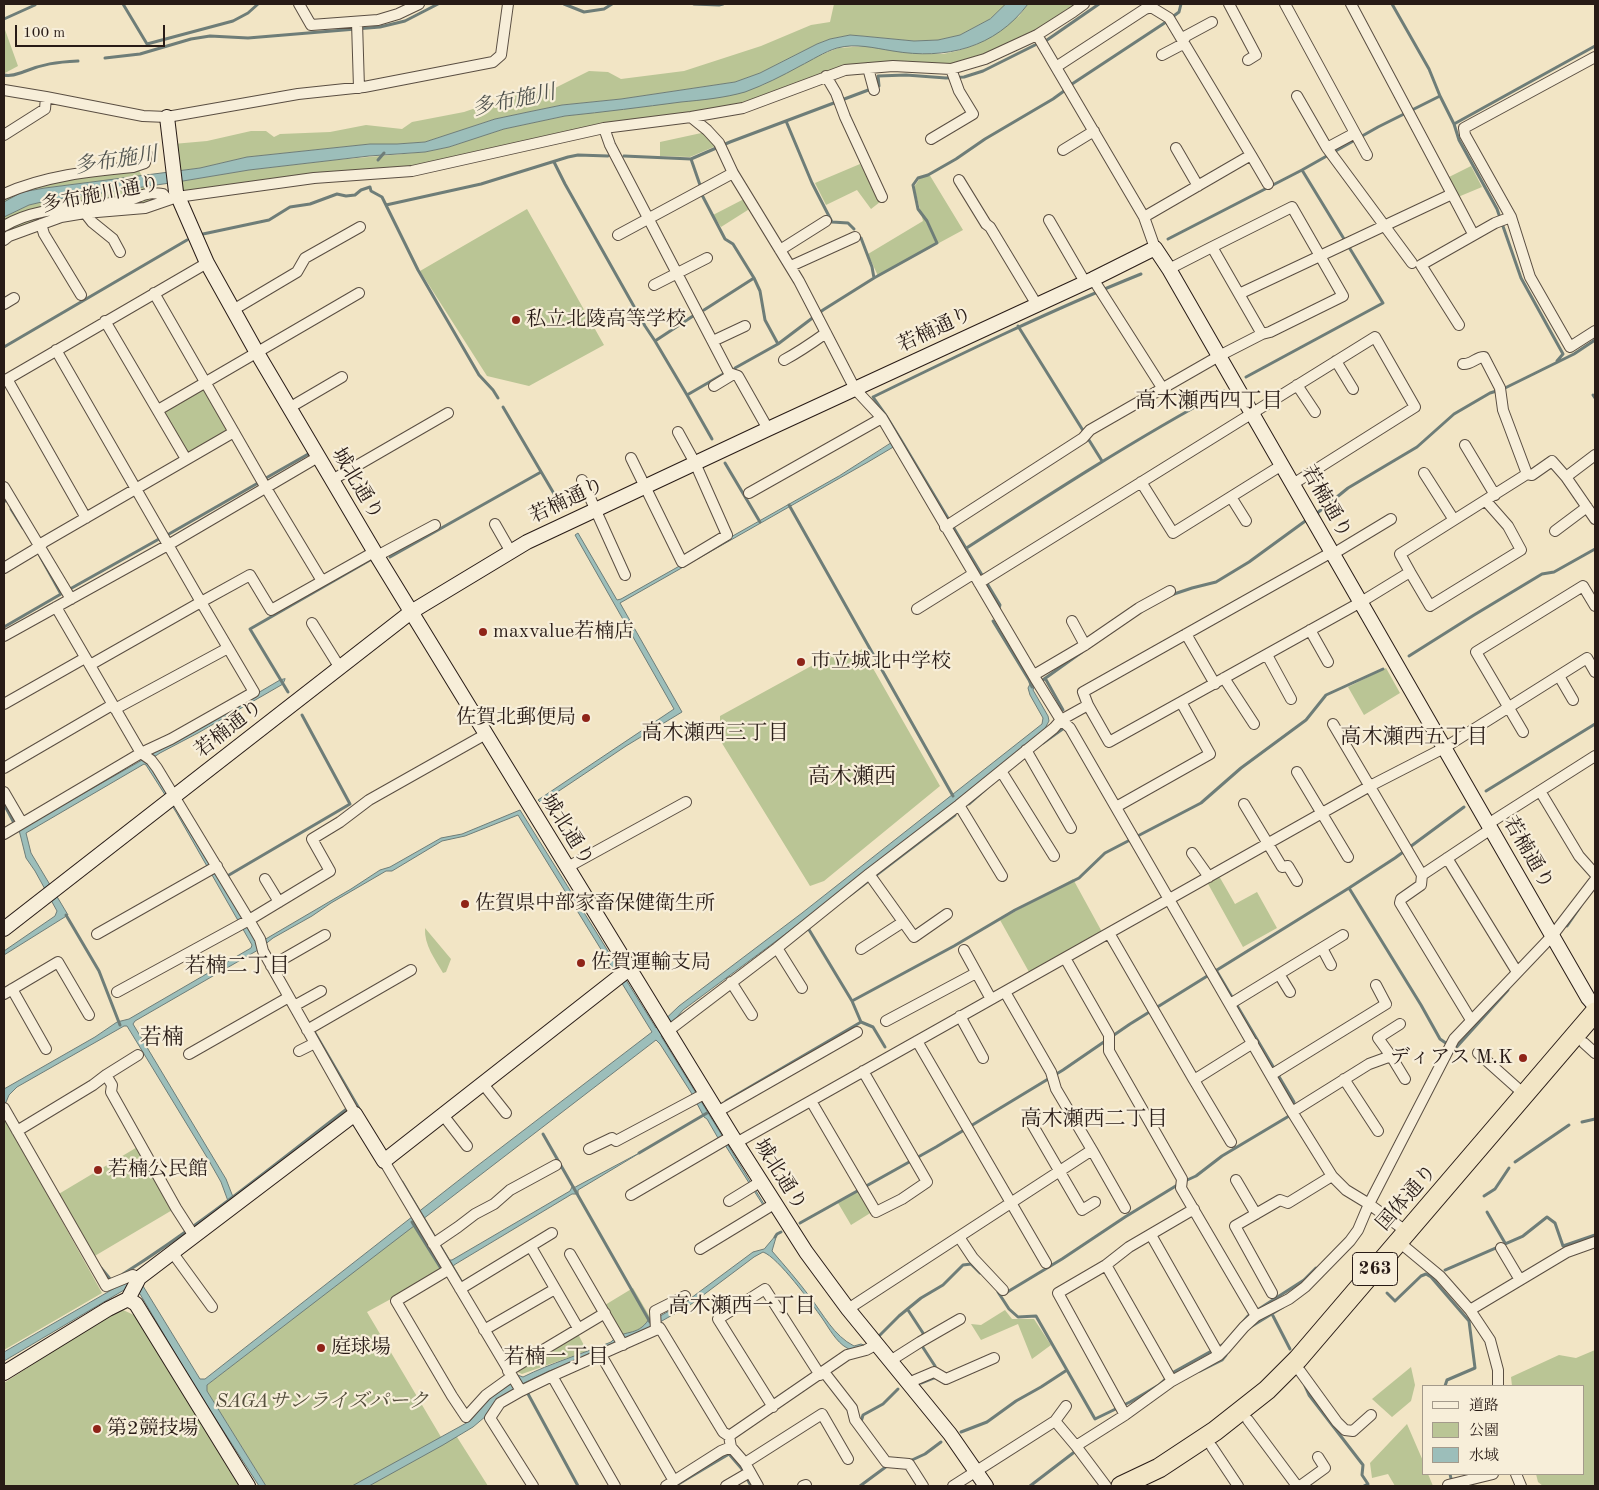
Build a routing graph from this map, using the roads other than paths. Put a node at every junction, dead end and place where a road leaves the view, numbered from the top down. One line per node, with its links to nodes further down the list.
1 (299, 4): 9 (street)
2 (419, 4): 9 (street)
3 (508, 4): 21 (street)
4 (1084, 4): 11 (street)
5 (1229, 4): 15 (street)
6 (1285, 4): 30 (street)
7 (1351, 4): 43 (street)
8 (1152, 6): 12 (street); 16 (street)
9 (357, 22): 21 (street)
10 (1212, 22): 12 (street)
11 (1037, 35): 16 (street); 18 (street)
12 (1183, 41): 13 (street); 36 (street)
13 (1162, 56)
14 (1595, 56): 50 (street)
15 (1248, 60)
16 (1056, 67): 28 (street)
17 (868, 68): 18 (street); 19 (street); 20 (street)
18 (953, 75): 31 (street)
19 (826, 76): 26 (street); 45 (street)
20 (873, 87)
21 (359, 88): 25 (street)
22 (4, 90): 23 (street)
23 (46, 96): 25 (street); 29 (street)
24 (1297, 96): 34 (street)
25 (167, 117): 44 (street, 城北通り)
26 (691, 117): 27 (street); 38 (street)
27 (604, 128): 44 (street); 49 (street)
28 (1094, 131): 33 (street); 48 (street)
29 (4, 135)
30 (1357, 137): 34 (street); 37 (street)
31 (931, 139)
32 (1176, 148): 41 (street)
33 (1063, 150)
34 (1330, 151): 55 (street)
35 (147, 154): 42 (street)
36 (1251, 155): 40 (street); 41 (street)
37 (1367, 156)
38 (733, 173): 49 (street); 64 (street)
39 (959, 180): 81 (street)
40 (1268, 184)
41 (1198, 186): 48 (street)
42 (4, 194)
43 (1452, 194): 55 (street); 57 (street)
44 (174, 196): 46 (street); 47 (street, 多布施川通り); 68 (street, 城北通り)
45 (882, 197)
46 (41, 213): 53 (street); 54 (street)
47 (85, 213): 54 (street, 多布施川通り); 65 (street)
48 (1144, 217): 63 (street)
49 (649, 218): 59 (street); 72 (street)
50 (1509, 218): 84 (street); 86 (street)
51 (1049, 220): 74 (street)
52 (826, 222): 64 (street)
53 (8, 223): 58 (street)
54 (43, 224): 58 (street, 多布施川通り); 78 (street)
55 (1384, 226): 66 (street); 69 (street)
56 (360, 228): 82 (street)
57 (1471, 230)
58 (18, 233): 61 (street, 多布施川通り)
59 (618, 235)
60 (855, 237): 70 (street)
61 (4, 240)
62 (1212, 247): 66 (street); 71 (street); 77 (street)
63 (1155, 248): 71 (street, 若楠通り); 74 (street, 若楠通り)
64 (780, 250): 70 (street)
65 (120, 252)
66 (1320, 256): 77 (street); 88 (street)
67 (707, 258): 72 (street)
68 (207, 262): 75 (street); 82 (street, 城北通り)
69 (1412, 263)
70 (794, 265): 87 (street)
71 (1169, 270): 92 (street, 若楠通り)
72 (677, 273): 73 (street); 89 (street)
73 (654, 285)
74 (1095, 285): 81 (street, 若楠通り); 102 (street)
75 (154, 293): 83 (street); 99 (street)
76 (359, 293): 91 (street)
77 (1239, 294): 88 (street)
78 (81, 295)
79 (14, 298): 80 (street)
80 (4, 304)
81 (1037, 305): 104 (street, 若楠通り)
82 (233, 310): 91 (street, 城北通り)
83 (105, 321): 90 (street); 106 (street)
84 (1458, 325)
85 (745, 326): 89 (street)
86 (1595, 331)
87 (826, 333): 93 (street); 104 (street)
88 (1262, 334): 92 (street)
89 (712, 341): 96 (street)
90 (56, 350): 98 (street); 130 (street)
91 (256, 351): 99 (street); 105 (street, 城北通り)
92 (1219, 356): 102 (street); 109 (street, 若楠通り)
93 (784, 360)
94 (1336, 361): 100 (street); 103 (street); 127 (street)
95 (1463, 364): 122 (street)
96 (732, 375): 101 (street); 111 (street)
97 (342, 377): 105 (street)
98 (5, 380): 138 (street)
99 (205, 382): 106 (street); 112 (street)
100 (1298, 385): 107 (street); 109 (street)
101 (714, 386)
102 (1163, 388): 144 (street)
103 (1353, 389)
104 (855, 390): 110 (street); 111 (street, 若楠通り)
105 (289, 408): 116 (street, 城北通り)
106 (158, 410): 118 (street)
107 (1315, 412)
108 (448, 413): 124 (street)
109 (1252, 413): 120 (street, 若楠通り); 126 (street)
110 (882, 418): 132 (street); 144 (street)
111 (768, 429): 119 (street, 若楠通り)
112 (234, 432): 118 (street); 131 (street)
113 (678, 432): 119 (street)
114 (1465, 445): 134 (street)
115 (1595, 455): 123 (street)
116 (318, 457): 124 (street, 城北通り); 131 (street)
117 (631, 458): 128 (street)
118 (186, 460): 130 (street)
119 (695, 463): 128 (street, 若楠通り); 128 (street)
120 (1282, 465): 127 (street, 若楠通り); 133 (street)
121 (1424, 473): 141 (street)
122 (1527, 474): 123 (street); 134 (street)
123 (1566, 477): 136 (street)
124 (332, 480): 151 (street, 城北通り)
125 (582, 480): 137 (street)
126 (1141, 482): 133 (street); 156 (street)
127 (1293, 484): 150 (street, 若楠通り)
128 (645, 486): 137 (street, 若楠通り)
129 (4, 487): 135 (street)
130 (135, 488): 138 (street); 147 (street)
131 (266, 488): 147 (street); 157 (street)
132 (749, 493)
133 (1231, 497): 142 (street)
134 (1491, 498): 141 (street); 153 (street)
135 (8, 505): 148 (street)
136 (1587, 507): 140 (street); 146 (street)
137 (596, 509): 149 (street, 若楠通り); 155 (street)
138 (86, 518): 148 (street)
139 (1391, 519): 150 (street)
140 (1595, 519)
141 (1454, 520): 153 (street)
142 (1246, 521)
143 (495, 524): 149 (street)
144 (948, 524): 154 (street)
145 (435, 525): 151 (street)
146 (1555, 531)
147 (168, 545): 159 (street); 160 (street)
148 (39, 546): 152 (street); 159 (street)
149 (511, 552): 165 (street, 若楠通り)
150 (1332, 553): 161 (street, 若楠通り); 169 (street)
151 (376, 554): 157 (street); 165 (street, 城北通り)
152 (4, 568)
153 (1410, 572): 161 (street)
154 (973, 574): 156 (street); 164 (street)
155 (625, 575)
156 (983, 581): 180 (street)
157 (322, 582): 160 (street)
158 (1170, 591): 171 (street)
159 (71, 599): 163 (street)
160 (200, 602): 172 (street); 174 (street)
161 (1361, 602): 168 (street); 194 (street, 若楠通り)
162 (1595, 606): 188 (street)
163 (56, 608): 170 (street); 174 (street)
164 (917, 609)
165 (411, 612): 176 (street, 若楠通り); 193 (street, 城北通り)
166 (1072, 621): 171 (street)
167 (312, 623): 176 (street)
168 (1310, 630): 173 (street); 175 (street)
169 (1186, 634): 181 (street); 186 (street)
170 (4, 636)
171 (1085, 645): 180 (street)
172 (228, 648): 187 (street); 196 (street)
173 (1266, 655): 179 (street); 182 (street)
174 (88, 662): 185 (street); 187 (street)
175 (1328, 662)
176 (340, 668): 204 (street, 若楠通り)
177 (1595, 672): 178 (street)
178 (1559, 676): 183 (street); 188 (street)
179 (1224, 678): 181 (street); 190 (street)
180 (1036, 680): 189 (street)
181 (1214, 684): 184 (street)
182 (1292, 699)
183 (1573, 700)
184 (1181, 702): 186 (street); 208 (street)
185 (4, 704)
186 (1088, 705): 189 (street)
187 (114, 707): 196 (street); 198 (street)
188 (1509, 707): 192 (street); 194 (street)
189 (1061, 720): 195 (street); 208 (street)
190 (1254, 724)
191 (1333, 724): 201 (street)
192 (1523, 732)
193 (486, 734): 220 (street, 城北通り); 230 (street)
194 (1444, 748): 201 (street); 211 (street, 若楠通り)
195 (1026, 750): 199 (street); 212 (street)
196 (146, 757): 204 (street); 210 (street)
197 (1594, 761): 202 (street)
198 (4, 768)
199 (1001, 770): 207 (street); 216 (street)
200 (1297, 772): 209 (street)
201 (1370, 786): 209 (street); 222 (street)
202 (1540, 791): 211 (street); 221 (street)
203 (4, 792): 210 (street)
204 (171, 800): 219 (street); 234 (street, 若楠通り)
205 (686, 802): 220 (street)
206 (1244, 804): 214 (street)
207 (959, 805): 223 (street); 225 (street)
208 (1116, 807): 229 (street)
209 (1322, 813): 214 (street); 217 (street)
210 (22, 824): 213 (street)
211 (1490, 827): 218 (street); 239 (street, 若楠通り)
212 (1071, 828)
213 (4, 834)
214 (1268, 844): 224 (street); 228 (street)
215 (1192, 853): 224 (street)
216 (1054, 856)
217 (1348, 857)
218 (1447, 858): 222 (street); 248 (street)
219 (217, 866): 232 (street); 236 (street)
220 (566, 868): 250 (street, 城北通り)
221 (1595, 874)
222 (1422, 875): 269 (street)
223 (1002, 876)
224 (1209, 877): 229 (street)
225 (872, 878): 233 (street); 240 (street)
226 (265, 879): 230 (street)
227 (1595, 880): 239 (street)
228 (1297, 881)
229 (1169, 899): 235 (street); 262 (street)
230 (279, 902): 232 (street)
231 (947, 914): 233 (street)
232 (249, 920): 245 (street); 257 (street)
233 (903, 922): 241 (street)
234 (4, 929)
235 (1109, 933): 244 (street); 291 (street)
236 (97, 934)
237 (325, 935): 245 (street)
238 (1343, 935): 242 (street)
239 (1552, 936): 248 (street); 264 (street, 若楠通り)
240 (777, 948): 252 (street); 254 (street)
241 (861, 948)
242 (1322, 948): 246 (street); 251 (street)
243 (964, 950): 249 (street)
244 (1065, 958): 258 (street); 323 (street)
245 (275, 964): 260 (street)
246 (1332, 965)
247 (411, 970): 273 (street)
248 (1517, 972): 269 (street)
249 (976, 973): 261 (street); 270 (street)
250 (623, 974): 272 (street, 城北通り); 292 (street)
251 (1279, 974): 259 (street); 262 (street)
252 (731, 982): 267 (street); 272 (street)
253 (1376, 986): 287 (street)
254 (802, 988)
255 (8, 991): 266 (street); 279 (street)
256 (321, 991): 263 (street)
257 (117, 992)
258 (1004, 992): 261 (street); 309 (street)
259 (1290, 992)
260 (289, 997): 263 (street); 282 (street)
261 (991, 1000): 268 (street)
262 (1233, 1002): 277 (street)
263 (297, 1004): 273 (street)
264 (1595, 1006)
265 (1595, 1012): 293 (highway, 国体通り / 263)
266 (89, 1015)
267 (752, 1015)
268 (960, 1016): 275 (street); 285 (street)
269 (1471, 1020): 321 (street)
270 (886, 1021)
271 (1400, 1024): 284 (street)
272 (665, 1025): 294 (street, 城北通り)
273 (311, 1028): 278 (street)
274 (857, 1032): 298 (street)
275 (917, 1041): 286 (street); 319 (street)
276 (1591, 1042): 330 (highway, 国体通り / 263)
277 (1253, 1043): 287 (street); 291 (street)
278 (315, 1044): 280 (street); 300 (street)
279 (46, 1049)
280 (300, 1051)
281 (1478, 1053): 293 (street)
282 (189, 1054)
283 (138, 1055): 288 (street)
284 (1391, 1056): 289 (street); 290 (street)
285 (983, 1058)
286 (863, 1071): 295 (street); 295 (street)
287 (1274, 1073): 297 (street)
288 (106, 1074): 303 (street); 325 (street)
289 (1344, 1079): 297 (street); 304 (street)
290 (1405, 1079)
291 (1194, 1080): 306 (street)
292 (483, 1084): 299 (street); 301 (street)
293 (1525, 1095): 330 (highway, 国体通り / 263)
294 (699, 1096): 298 (street, 城北通り); 308 (street)
295 (811, 1101): 305 (street)
296 (4, 1108): 303 (street)
297 (1291, 1109): 313 (street)
298 (717, 1112): 305 (street, 城北通り)
299 (506, 1113)
300 (355, 1114): 310 (street); 325 (street)
301 (443, 1115): 307 (street); 310 (street)
302 (1045, 1117): 312 (street)
303 (17, 1131): 340 (street)
304 (1378, 1131)
305 (728, 1140): 315 (street, 城北通り); 316 (street)
306 (1231, 1142)
307 (467, 1146)
308 (589, 1149)
309 (1092, 1150): 312 (street); 322 (street)
310 (387, 1159): 329 (street)
311 (556, 1164): 329 (street)
312 (1059, 1171): 318 (street); 319 (street)
313 (1332, 1176): 321 (street); 324 (street)
314 (1236, 1180): 324 (street)
315 (755, 1185): 317 (street); 320 (street, 城北通り)
316 (631, 1195)
317 (729, 1201)
318 (1095, 1202)
319 (1010, 1203): 328 (street); 337 (street)
320 (774, 1204): 334 (street); 349 (street, 城北通り)
321 (1373, 1207): 330 (street); 352 (street)
322 (1126, 1208)
323 (1194, 1209): 327 (street); 352 (street)
324 (1256, 1214): 345 (street)
325 (191, 1231): 335 (street)
326 (552, 1233): 332 (street)
327 (1151, 1235): 338 (street); 359 (street)
328 (959, 1237): 344 (street); 349 (street)
329 (437, 1241): 339 (street)
330 (1405, 1242): 350 (street); 363 (highway, 国体通り / 263); 399 (highway, 国体通り / 263)
331 (1595, 1242): 341 (street)
332 (531, 1247): 342 (street); 343 (street)
333 (1501, 1248): 341 (street)
334 (700, 1249)
335 (172, 1252): 340 (street); 348 (street)
336 (570, 1254): 351 (street)
337 (1046, 1263)
338 (1106, 1265): 368 (street); 374 (street)
339 (446, 1266): 342 (street); 364 (street)
340 (139, 1278): 347 (street)
341 (1520, 1280): 350 (street)
342 (464, 1287): 355 (street)
343 (555, 1289): 355 (street); 356 (street)
344 (1003, 1290)
345 (1272, 1292)
346 (685, 1296): 354 (street)
347 (128, 1299): 365 (street); 390 (street)
348 (212, 1306)
349 (848, 1309): 357 (street, 城北通り)
350 (1470, 1310): 370 (street)
351 (605, 1313): 356 (street); 358 (street)
352 (1255, 1313): 359 (street)
353 (960, 1319): 362 (street)
354 (656, 1324): 358 (street); 378 (street)
355 (487, 1328): 364 (street)
356 (578, 1328): 364 (street)
357 (876, 1344): 362 (street, 城北通り); 366 (street)
358 (623, 1345): 360 (street)
359 (1216, 1351): 368 (street)
360 (601, 1355): 367 (street); 388 (street)
361 (994, 1358): 369 (street)
362 (890, 1361): 369 (street, 城北通り)
363 (1300, 1371): 375 (street); 376 (highway, 国体通り / 263)
364 (511, 1372): 371 (street)
365 (4, 1373)
366 (822, 1373): 373 (street); 373 (street); 395 (street)
367 (552, 1376): 371 (street); 392 (street)
368 (1170, 1378): 374 (street)
369 (908, 1383): 385 (street, 城北通り)
370 (1498, 1385)
371 (521, 1392): 391 (street)
372 (1066, 1406): 377 (street)
373 (773, 1407): 378 (street)
374 (1121, 1409): 381 (street)
375 (1371, 1415)
376 (1248, 1420): 380 (highway, 国体通り / 263); 402 (street)
377 (1055, 1421): 381 (street); 385 (street)
378 (729, 1436): 379 (street)
379 (731, 1447): 384 (street); 388 (street)
380 (1212, 1447): 400 (highway, 国体通り / 263); 401 (street)
381 (1078, 1449): 398 (street)
382 (1318, 1457): 402 (street)
383 (848, 1459): 384 (street)
384 (746, 1471): 393 (street); 394 (street)
385 (976, 1471): 396 (street); 397 (street, 城北通り)
386 (1491, 1475): 387 (street)
387 (1478, 1482): 389 (street)
388 (670, 1484)
389 (1451, 1484)
390 (248, 1486)
391 (533, 1486)
392 (615, 1486)
393 (726, 1486)
394 (758, 1486)
395 (923, 1486)
396 (953, 1486)
397 (986, 1486)
398 (1106, 1486)
399 (1120, 1486)
400 (1148, 1486)
401 (1238, 1486)
402 (1299, 1486)

